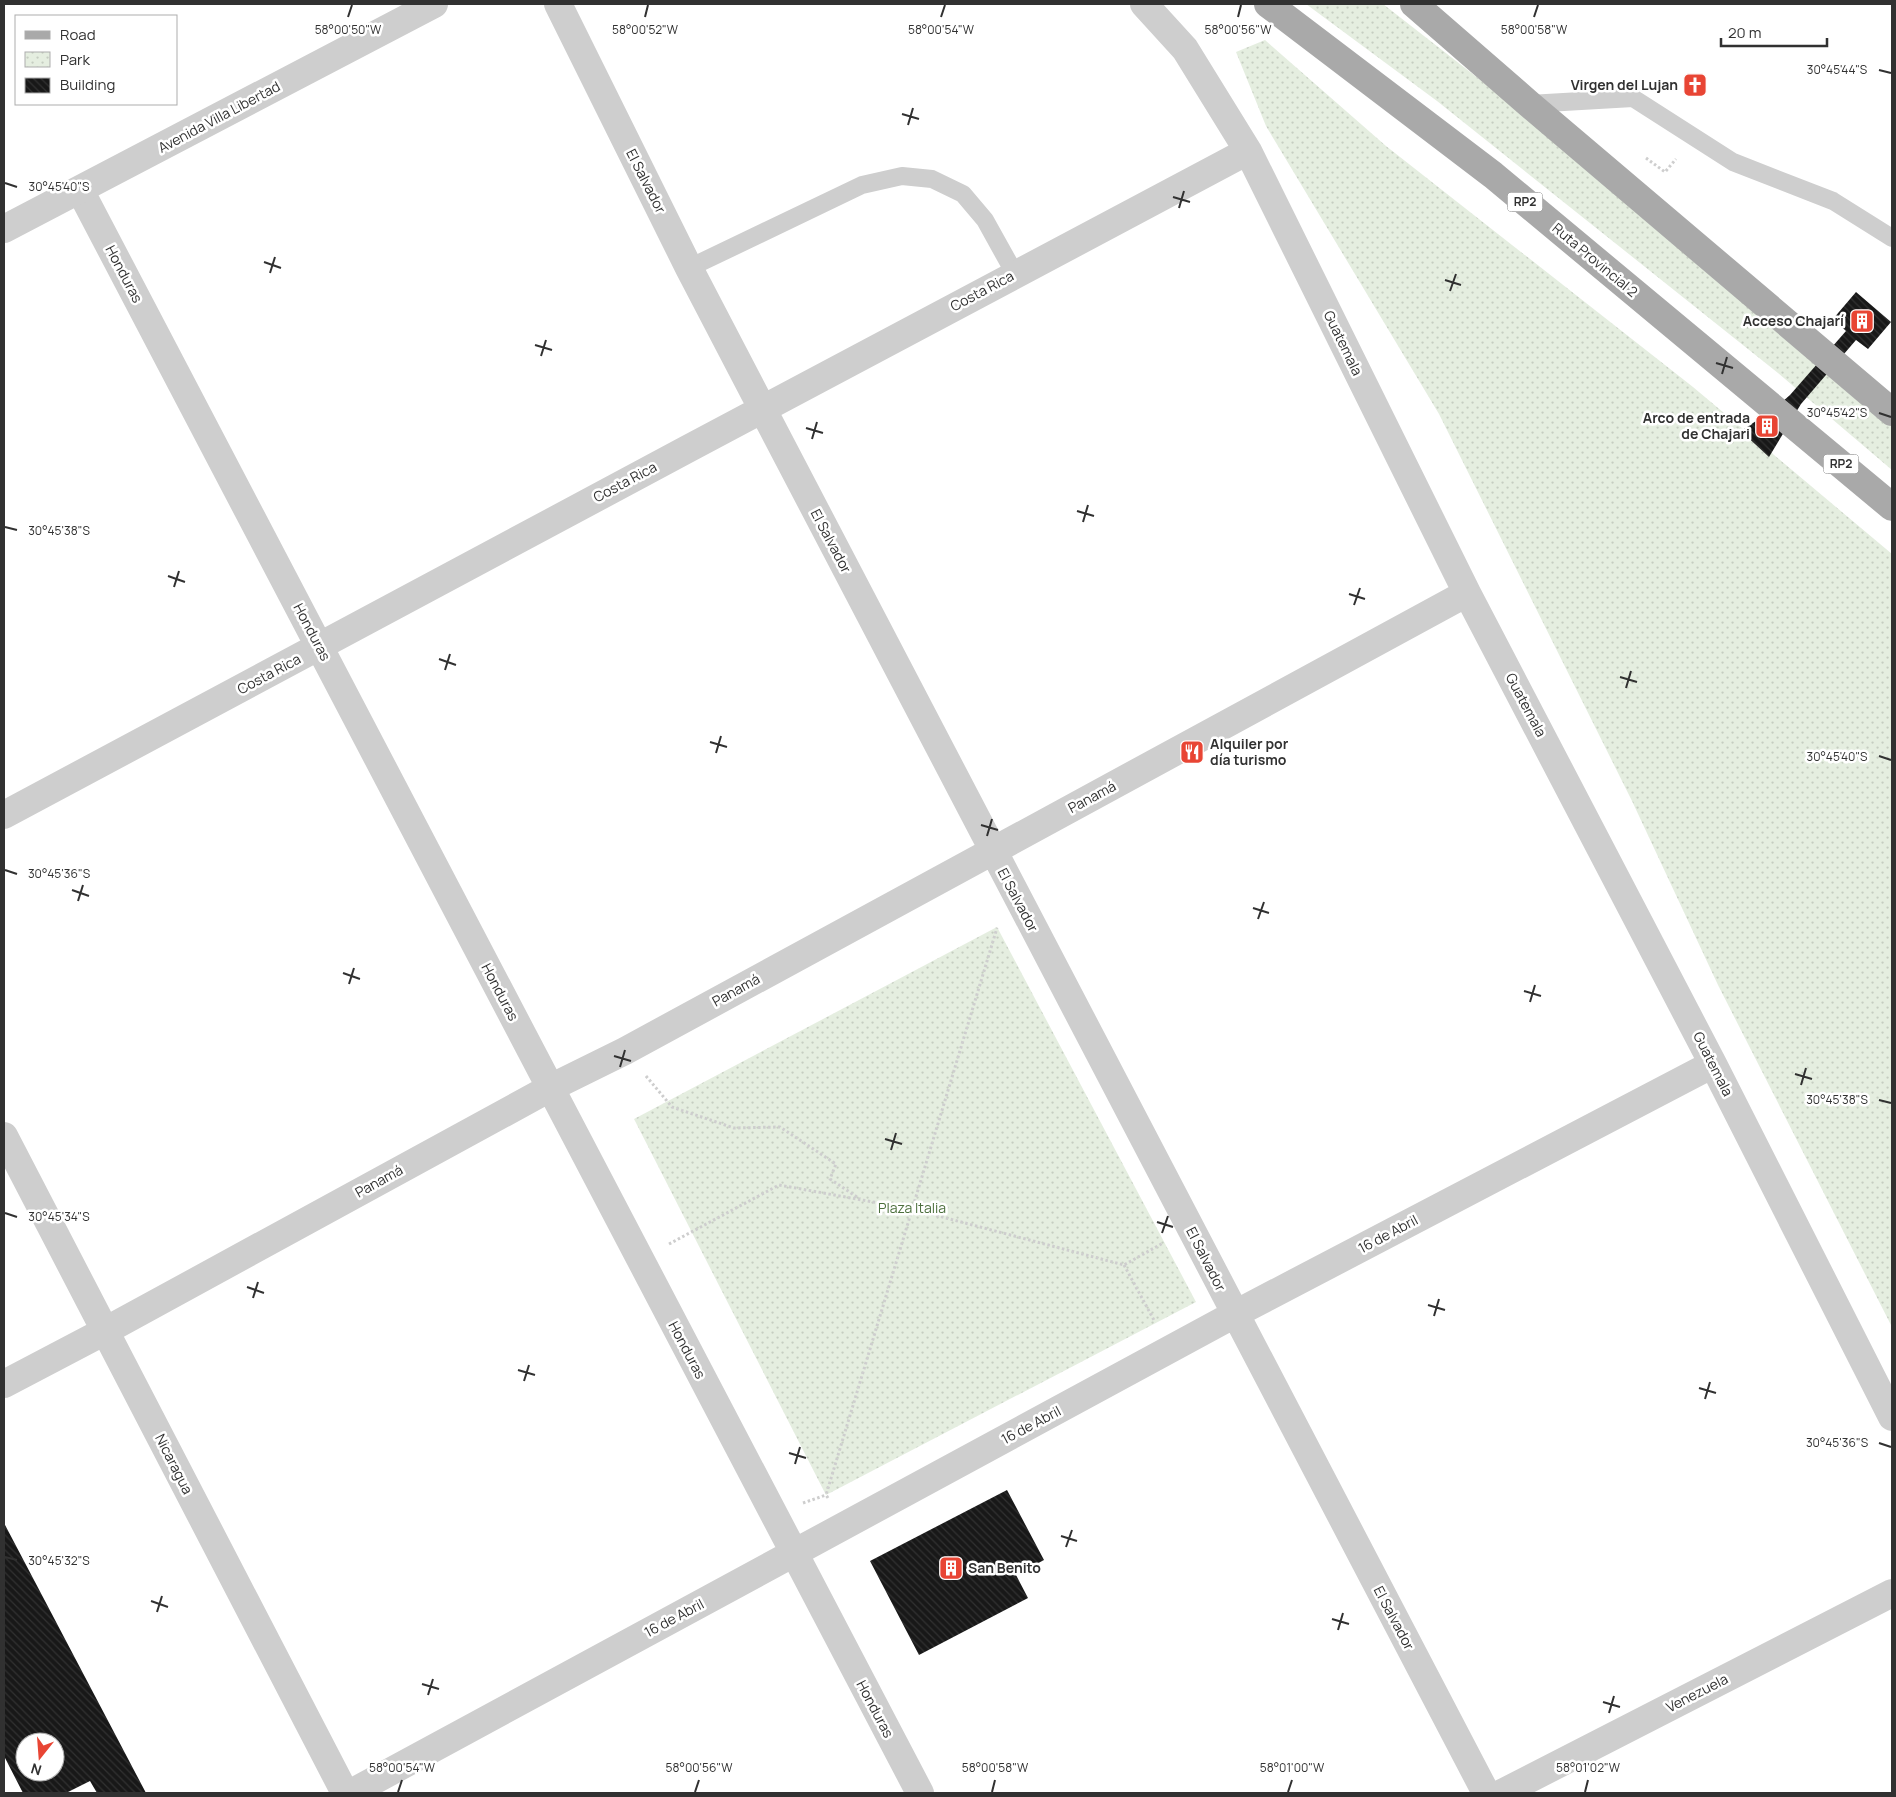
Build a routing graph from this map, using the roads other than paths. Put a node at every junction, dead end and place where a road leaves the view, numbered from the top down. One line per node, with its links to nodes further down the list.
1 (434, 4): 8 (street, Avenida Villa Libertad)
2 (558, 4): 11 (street, El Salvador)
3 (1144, 4): 7 (street, Guatemala)
4 (1268, 4): 15 (main road, Ruta Provincial 2 / RP2)
5 (1414, 4): 6 (main road)
6 (1529, 104): 10 (lane); 14 (main road)
7 (1248, 151): 12 (street, Costa Rica); 16 (street, Guatemala)
8 (80, 190): 9 (street, Avenida Villa Libertad); 17 (street, Honduras)
9 (4, 229)
10 (1892, 238)
11 (689, 268): 12 (lane); 13 (street, El Salvador)
12 (1015, 274): 13 (street, Costa Rica)
13 (762, 408): 17 (street, Costa Rica); 19 (street, El Salvador)
14 (1892, 412)
15 (1892, 507)
16 (1467, 593): 19 (street, Panamá); 20 (street, Guatemala)
17 (320, 647): 18 (street, Costa Rica); 21 (street, Honduras)
18 (4, 815)
19 (993, 851): 21 (street, Panamá); 23 (street, El Salvador)
20 (1713, 1064): 23 (street, 16 de Abril); 26 (street, Guatemala)
21 (550, 1088): 24 (street, Panamá); 27 (street, Honduras)
22 (4, 1136): 24 (street, Nicaragua)
23 (1235, 1314): 27 (street, 16 de Abril); 32 (street, El Salvador)
24 (105, 1331): 25 (street, Panamá); 29 (street, Nicaragua)
25 (4, 1384)
26 (1892, 1417)
27 (794, 1554): 30 (street, 16 de Abril); 31 (street, Honduras)
28 (1892, 1593): 33 (street, Venezuela)
29 (345, 1793)
30 (351, 1793)
31 (920, 1793)
32 (1486, 1793)
33 (1502, 1793)

